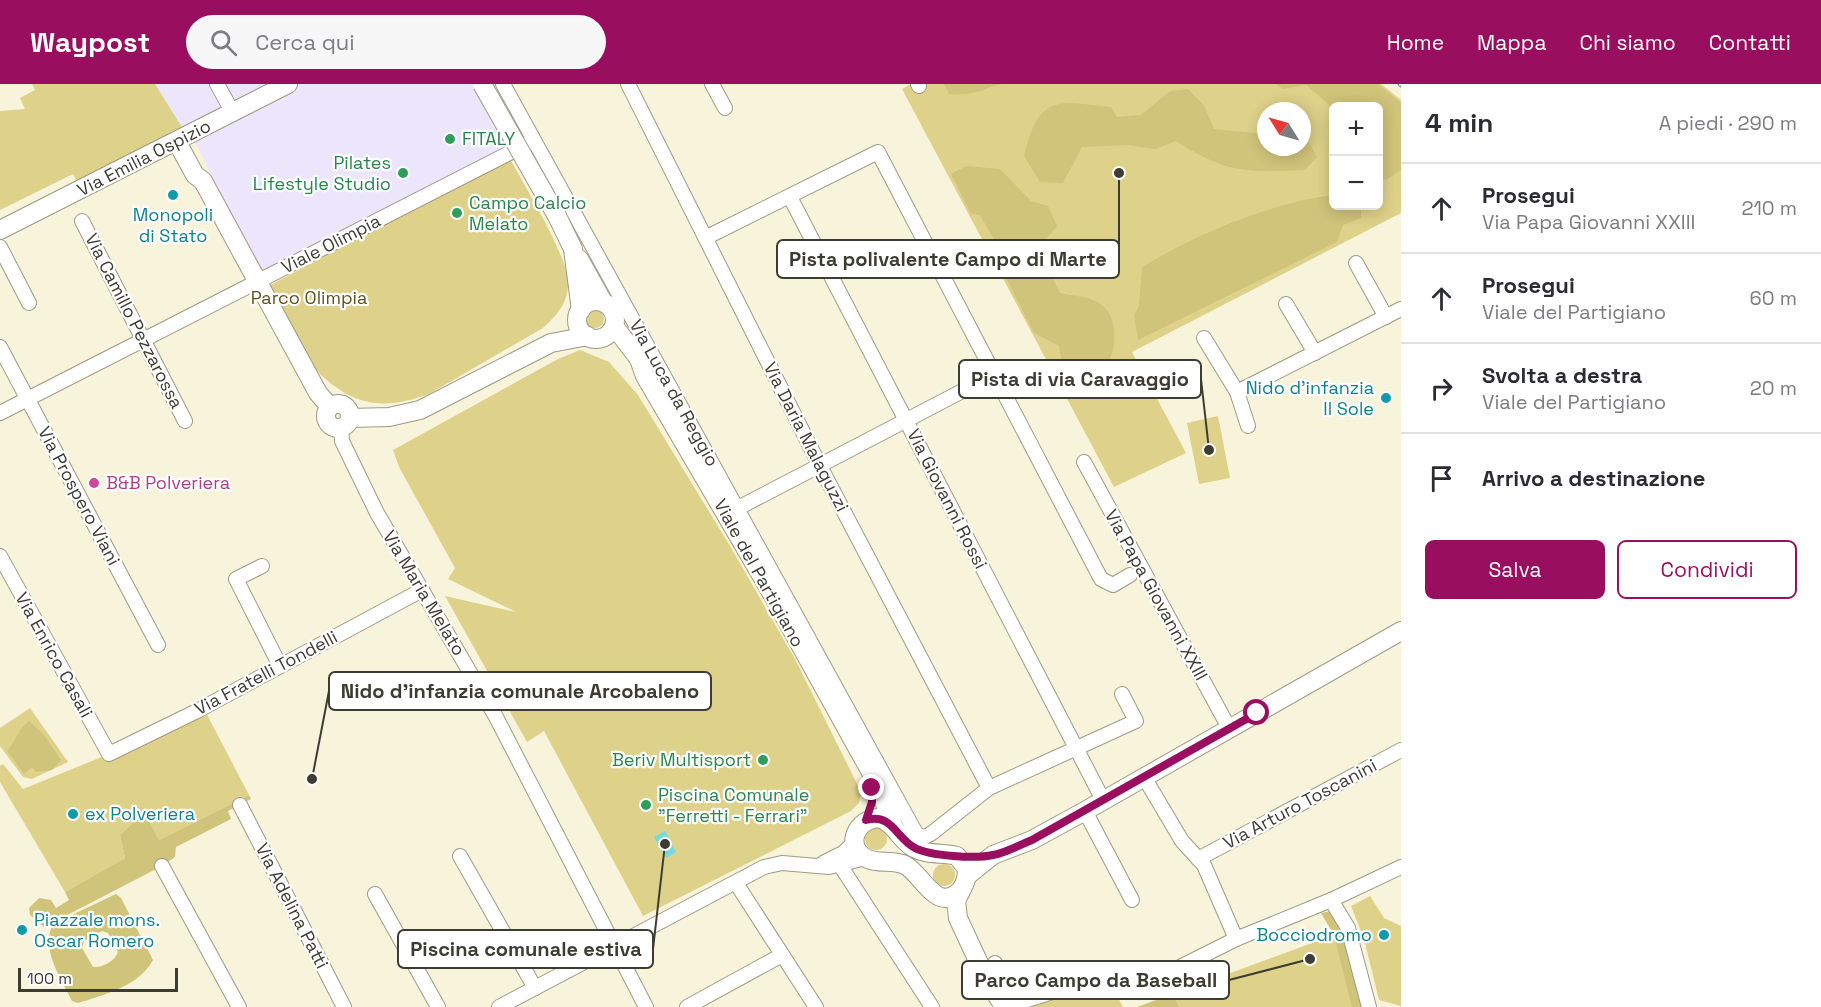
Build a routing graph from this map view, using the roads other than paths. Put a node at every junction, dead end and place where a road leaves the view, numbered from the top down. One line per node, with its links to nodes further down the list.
1 (217, 84): 8 (street)
2 (288, 84): 8 (main road, Via Emilia Ospizio)
3 (483, 84): 16 (main road, Viale del Partigiano, bridge)
4 (503, 84): 10 (street, Via Luca da Reggio)
5 (628, 84): 14 (street, Via Daria Malaguzzi)
6 (712, 84): 7 (street)
7 (724, 108)
8 (232, 113): 9 (main road, Via Emilia Ospizio)
9 (182, 139): 13 (main road, Via Emilia Ospizio); 18 (main road)
10 (534, 140): 18 (street, Viale Olimpia); 43 (street, Via Luca da Reggio)
11 (790, 197): 14 (street); 32 (street); 37 (street, Via Giovanni Rossi)
12 (82, 221): 28 (street, Via Camillo Pezzarossa)
13 (0, 230)
14 (706, 237): 42 (street, Via Daria Malaguzzi)
15 (0, 248): 20 (street)
16 (573, 249): 19 (main road, Viale del Partigiano); 23 (main road, Viale del Partigiano)
17 (1356, 263): 24 (street)
18 (257, 283): 28 (street, Viale Olimpia); 39 (main road)
19 (603, 302): 23 (main road); 25 (main road, Viale del Partigiano)
20 (29, 303)
21 (1286, 304): 31 (street)
22 (1401, 309): 24 (street)
23 (580, 312): 26 (main road, Viale del Partigiano); 29 (main road)
24 (1386, 317): 31 (street)
25 (614, 326): 26 (main road); 33 (main road, Viale del Partigiano)
26 (593, 338): 29 (main road); 33 (main road, Viale del Partigiano)
27 (1204, 338): 34 (street)
28 (143, 341): 35 (street, Viale Olimpia); 38 (street, Via Camillo Pezzarossa)
29 (551, 343): 39 (main road)
30 (0, 347): 35 (street, Via Prospero Viani)
31 (1315, 354): 34 (street)
32 (993, 375): 37 (street); 46 (street)
33 (645, 376): 56 (main road, Viale del Partigiano)
34 (1237, 392): 40 (street)
35 (27, 399): 36 (street, Viale Olimpia); 49 (street, Via Prospero Viani)
36 (0, 413)
37 (906, 420): 42 (street); 53 (street, Via Giovanni Rossi)
38 (185, 422)
39 (345, 423): 47 (street, Via Maria Melato)
40 (1248, 426)
41 (1084, 462): 52 (street, Via Papa Giovanni XXIII)
42 (820, 466): 43 (street); 58 (street, Via Daria Malaguzzi)
43 (738, 508): 58 (street, Via Luca da Reggio)
44 (0, 556): 55 (street, Via Enrico Casali)
45 (262, 566): 50 (street)
46 (1130, 575)
47 (422, 590): 50 (street, Via Fratelli Tondelli); 81 (street, Via Maria Melato)
48 (1401, 631): 52 (main road)
49 (158, 645)
50 (280, 666): 55 (street, Via Fratelli Tondelli)
51 (1122, 694): 53 (street)
52 (1229, 728): 57 (main road)
53 (1075, 747): 58 (street); 59 (street, Via Giovanni Rossi)
54 (1401, 750): 69 (street, Via Arturo Toscanini)
55 (109, 754)
56 (869, 772): 62 (main road, Viale del Partigiano); 63 (main road, Viale del Partigiano)
57 (1144, 777): 59 (main road); 69 (street)
58 (989, 788)
59 (1103, 800): 61 (main road)
60 (240, 805): 87 (street, Via Adelina Patti)
61 (1084, 811): 65 (main road); 78 (street)
62 (866, 820): 63 (main road, Viale del Partigiano); 64 (main road, Viale del Partigiano)
63 (894, 828): 67 (main road, Viale del Partigiano)
64 (855, 842): 68 (main road); 72 (street)
65 (993, 855): 67 (main road); 74 (main road)
66 (460, 856): 84 (street)
67 (957, 856): 74 (main road)
68 (866, 858): 70 (street); 77 (main road)
69 (1198, 859): 80 (street)
70 (840, 865): 72 (street); 93 (street)
71 (162, 866): 86 (street)
72 (819, 866): 75 (street)
73 (1401, 867): 79 (street)
74 (965, 882): 77 (main road); 83 (main road)
75 (736, 883): 81 (street); 82 (street)
76 (375, 894): 88 (street)
77 (934, 895): 83 (main road)
78 (1132, 900)
79 (1331, 900): 80 (street); 95 (street)
80 (1236, 939): 83 (street)
81 (615, 948): 84 (street); 90 (street, Via Maria Melato)
82 (782, 955): 91 (street); 92 (street)
83 (989, 969): 94 (main road)
84 (535, 988): 85 (street)
85 (525, 1001): 89 (street)
86 (238, 1007)
87 (344, 1007)
88 (438, 1007)
89 (499, 1007)
90 (646, 1007)
91 (687, 1007)
92 (816, 1007)
93 (932, 1007)
94 (1004, 1007)
95 (1369, 1007)

